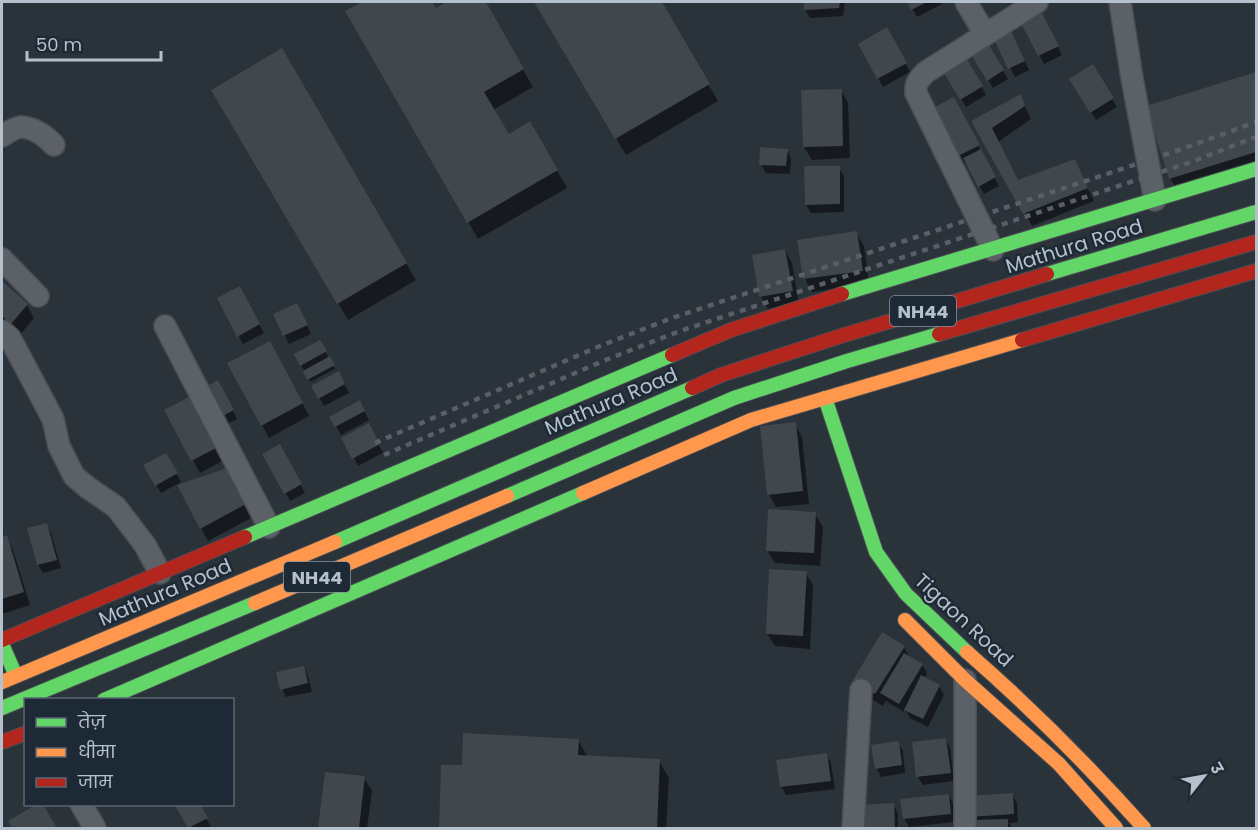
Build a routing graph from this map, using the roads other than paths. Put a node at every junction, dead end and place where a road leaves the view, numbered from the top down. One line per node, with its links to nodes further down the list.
1 (966, 2): 4 (street)
2 (1037, 2): 4 (street)
3 (1120, 2): 8 (street)
4 (985, 34): 11 (street)
5 (2, 136): 6 (street)
6 (54, 146)
7 (1257, 169): 8 (main road)
8 (1155, 200): 11 (main road)
9 (1257, 212): 22 (main road, Mathura Road / NH44)
10 (1257, 242): 26 (main road, NH44)
11 (993, 250): 18 (main road)
12 (2, 259): 14 (street)
13 (1257, 271): 17 (main road)
14 (38, 296)
15 (165, 326): 18 (street)
16 (2, 331): 19 (street)
17 (825, 398): 27 (main road); 37 (main road, Tigaon Road)
18 (269, 527): 19 (main road)
19 (160, 573): 21 (main road)
20 (898, 614): 23 (main road, Tigaon Road)
21 (2, 642): 22 (main road)
22 (16, 676): 24 (main road, Mathura Road / NH44)
23 (965, 680): 35 (street); 36 (main road, Tigaon Road)
24 (2, 682)
25 (861, 690): 34 (street)
26 (37, 698)
27 (106, 698)
28 (21, 705): 29 (main road, NH44)
29 (2, 708)
30 (24, 734): 31 (main road)
31 (2, 742)
32 (82, 806): 33 (street)
33 (96, 828)
34 (853, 828)
35 (965, 828)
36 (1116, 828)
37 (1144, 828)

